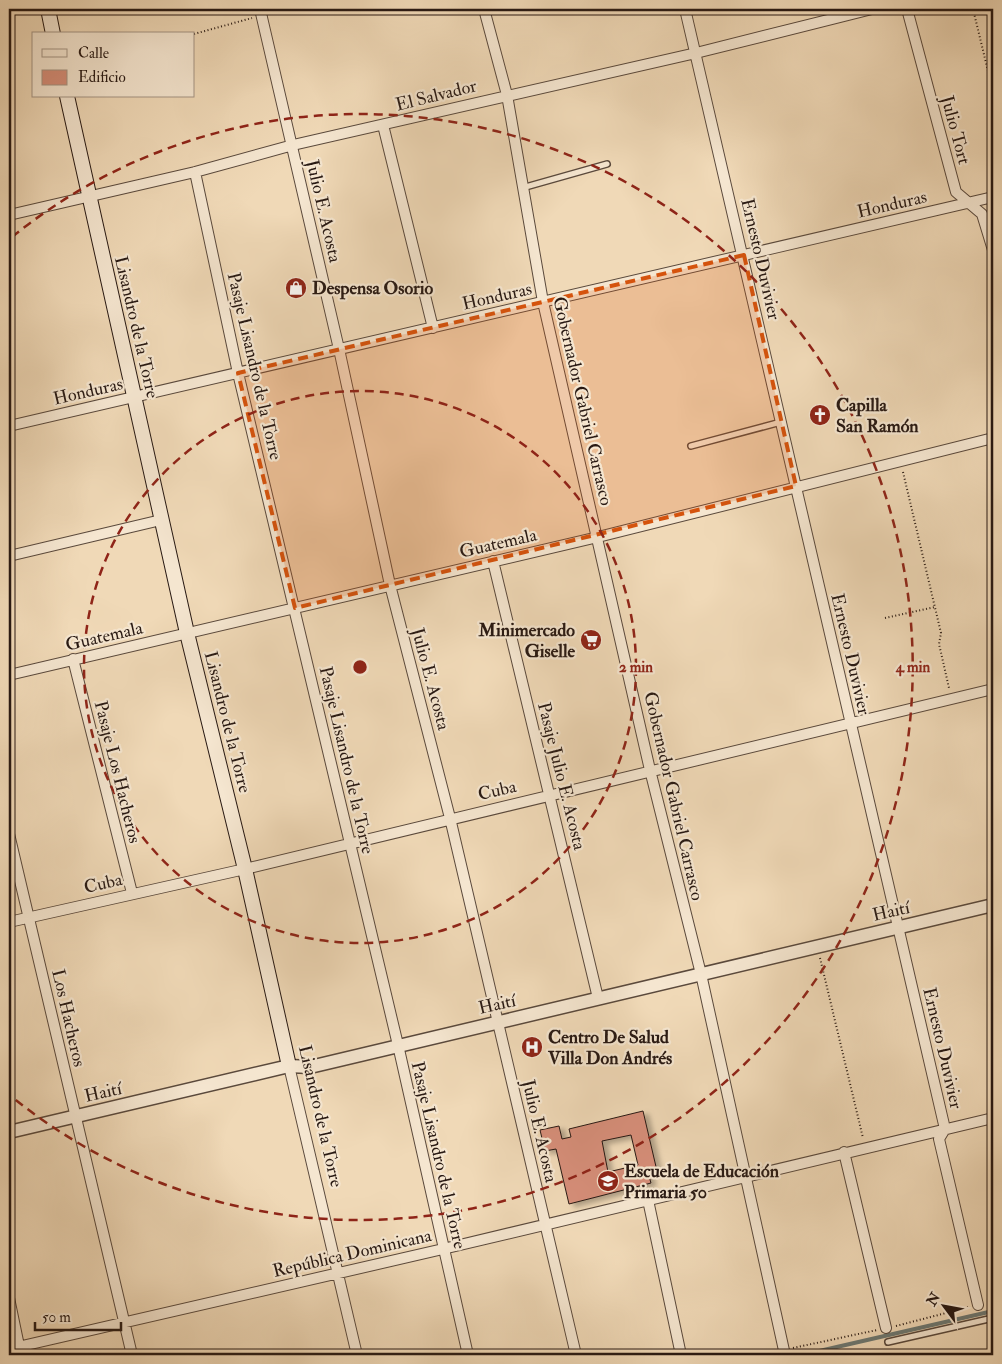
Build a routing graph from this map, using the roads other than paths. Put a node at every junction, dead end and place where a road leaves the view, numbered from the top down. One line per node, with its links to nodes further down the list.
1 (48, 9): 8 (main road)
2 (484, 9): 10 (street, Gobernador Gabriel Carrasco)
3 (686, 9): 9 (street, Ernesto Duvivier)
4 (872, 9): 7 (street, El Salvador)
5 (907, 9): 19 (street, Julio Tort)
6 (261, 12): 13 (street, Julio E. Acosta)
7 (840, 12): 9 (street, El Salvador)
8 (53, 32)
9 (696, 53): 10 (street, El Salvador); 22 (street, Ernesto Duvivier)
10 (507, 95): 12 (street, El Salvador); 16 (street, Gobernador Gabriel Carrasco)
11 (67, 98): 17 (main road, Lisandro de la Torre)
12 (383, 125): 13 (street, El Salvador); 24 (street)
13 (292, 145): 15 (street, El Salvador); 25 (street, Julio E. Acosta)
14 (607, 164): 16 (lane)
15 (195, 172): 17 (street, El Salvador); 26 (street, Pasaje Lisandro de la Torre)
16 (522, 189): 23 (street, Gobernador Gabriel Carrasco)
17 (89, 197): 20 (street, El Salvador); 27 (main road, Lisandro de la Torre)
18 (993, 197): 19 (street, Honduras)
19 (968, 202): 21 (street, Julio Tort); 22 (street, Honduras)
20 (9, 215)
21 (993, 250)
22 (744, 255): 23 (street, Honduras); 28 (street, Ernesto Duvivier)
23 (543, 302): 24 (street, Honduras); 34 (street, Gobernador Gabriel Carrasco)
24 (433, 328): 25 (street, Honduras)
25 (339, 349): 26 (street, Honduras); 37 (street, Julio E. Acosta)
26 (238, 373): 27 (street, Honduras); 38 (street, Pasaje Lisandro de la Torre)
27 (134, 397): 29 (street, Honduras); 33 (main road, Lisandro de la Torre)
28 (782, 422): 31 (lane); 32 (street, Ernesto Duvivier)
29 (9, 426)
30 (993, 438): 32 (street, Guatemala)
31 (691, 446)
32 (796, 486): 34 (street, Guatemala); 43 (street, Ernesto Duvivier)
33 (162, 520): 35 (street); 39 (main road, Lisandro de la Torre)
34 (598, 537): 36 (street, Guatemala); 44 (street, Gobernador Gabriel Carrasco)
35 (9, 556)
36 (493, 561): 37 (street, Guatemala); 45 (street, Pasaje Julio E. Acosta)
37 (390, 585): 38 (street, Guatemala); 46 (street, Julio E. Acosta)
38 (295, 608): 39 (street, Guatemala); 48 (street, Pasaje Lisandro de la Torre)
39 (187, 633): 40 (street, Guatemala); 49 (main road, Lisandro de la Torre)
40 (73, 659): 41 (street, Guatemala); 50 (street, Pasaje Los Hacheros)
41 (9, 675)
42 (993, 689): 43 (street, Cuba)
43 (850, 724): 44 (street, Cuba); 54 (street, Ernesto Duvivier)
44 (650, 770): 45 (street, Cuba); 55 (street, Gobernador Gabriel Carrasco)
45 (550, 795): 46 (street, Cuba); 56 (street, Pasaje Julio E. Acosta)
46 (450, 818): 48 (street, Cuba); 57 (street, Julio E. Acosta)
47 (9, 834): 52 (street, Los Hacheros)
48 (349, 843): 49 (street, Cuba); 58 (street, Pasaje Lisandro de la Torre)
49 (245, 869): 50 (street, Cuba); 59 (main road, Lisandro de la Torre)
50 (132, 894): 52 (street, Cuba)
51 (993, 905): 54 (street, Haití)
52 (30, 917): 53 (street, Cuba); 60 (street, Los Hacheros)
53 (9, 922)
54 (898, 927): 55 (street, Haití); 62 (street, Ernesto Duvivier)
55 (701, 974): 56 (street, Haití); 65 (street, Gobernador Gabriel Carrasco)
56 (598, 998): 57 (street, Haití)
57 (497, 1022): 58 (street, Haití); 67 (street, Julio E. Acosta)
58 (398, 1045): 59 (street, Haití); 68 (street, Pasaje Lisandro de la Torre)
59 (289, 1066): 60 (street, Haití); 69 (street, Lisandro de la Torre)
60 (74, 1117): 63 (street, Haití); 73 (street, Los Hacheros)
61 (993, 1118): 62 (street, República Dominicana)
62 (945, 1128): 64 (street, República Dominicana); 71 (street, Ernesto Duvivier)
63 (9, 1132)
64 (844, 1152): 65 (street, República Dominicana); 74 (street)
65 (745, 1175): 66 (street, República Dominicana); 82 (street, Gobernador Gabriel Carrasco)
66 (648, 1200): 67 (street, República Dominicana); 81 (street)
67 (546, 1224): 68 (street, República Dominicana); 80 (street, Julio E. Acosta)
68 (443, 1249): 69 (street, República Dominicana); 79 (street, Pasaje Lisandro de la Torre)
69 (338, 1273): 73 (street, República Dominicana); 78 (street, Lisandro de la Torre)
70 (9, 1298): 76 (street)
71 (978, 1305)
72 (993, 1318): 75 (lane)
73 (124, 1322): 76 (street, República Dominicana); 77 (street, Los Hacheros)
74 (886, 1328)
75 (888, 1342)
76 (14, 1347)
77 (132, 1355)
78 (357, 1355)
79 (468, 1355)
80 (576, 1355)
81 (681, 1355)
82 (785, 1355)

